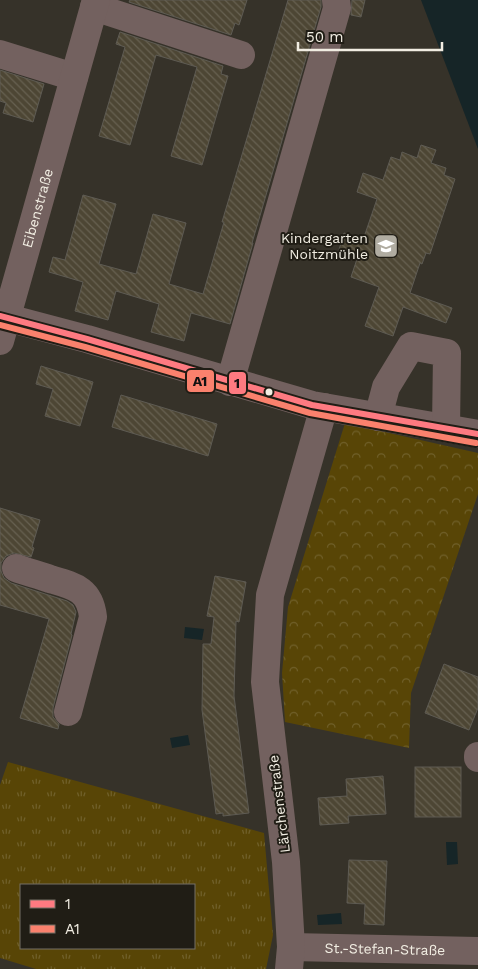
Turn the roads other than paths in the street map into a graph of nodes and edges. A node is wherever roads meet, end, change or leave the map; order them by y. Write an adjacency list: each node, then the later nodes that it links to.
1 (336, 0): 7 (street)
2 (95, 4): 4 (street); 5 (street, Eibenstraße)
3 (0, 54): 5 (street)
4 (242, 54)
5 (74, 77): 6 (street, Eibenstraße)
6 (2, 325): 7 (street)
7 (230, 382): 8 (street)
8 (324, 407): 9 (street); 15 (street, Lärchenstraße)
9 (378, 417): 10 (street); 10 (street)
10 (446, 428): 11 (street)
11 (478, 434)
12 (16, 568): 13 (street)
13 (68, 712)
14 (478, 951): 16 (street, St.-Stefan-Straße)
15 (290, 958): 16 (street, St.-Stefan-Straße)
16 (375, 958)

